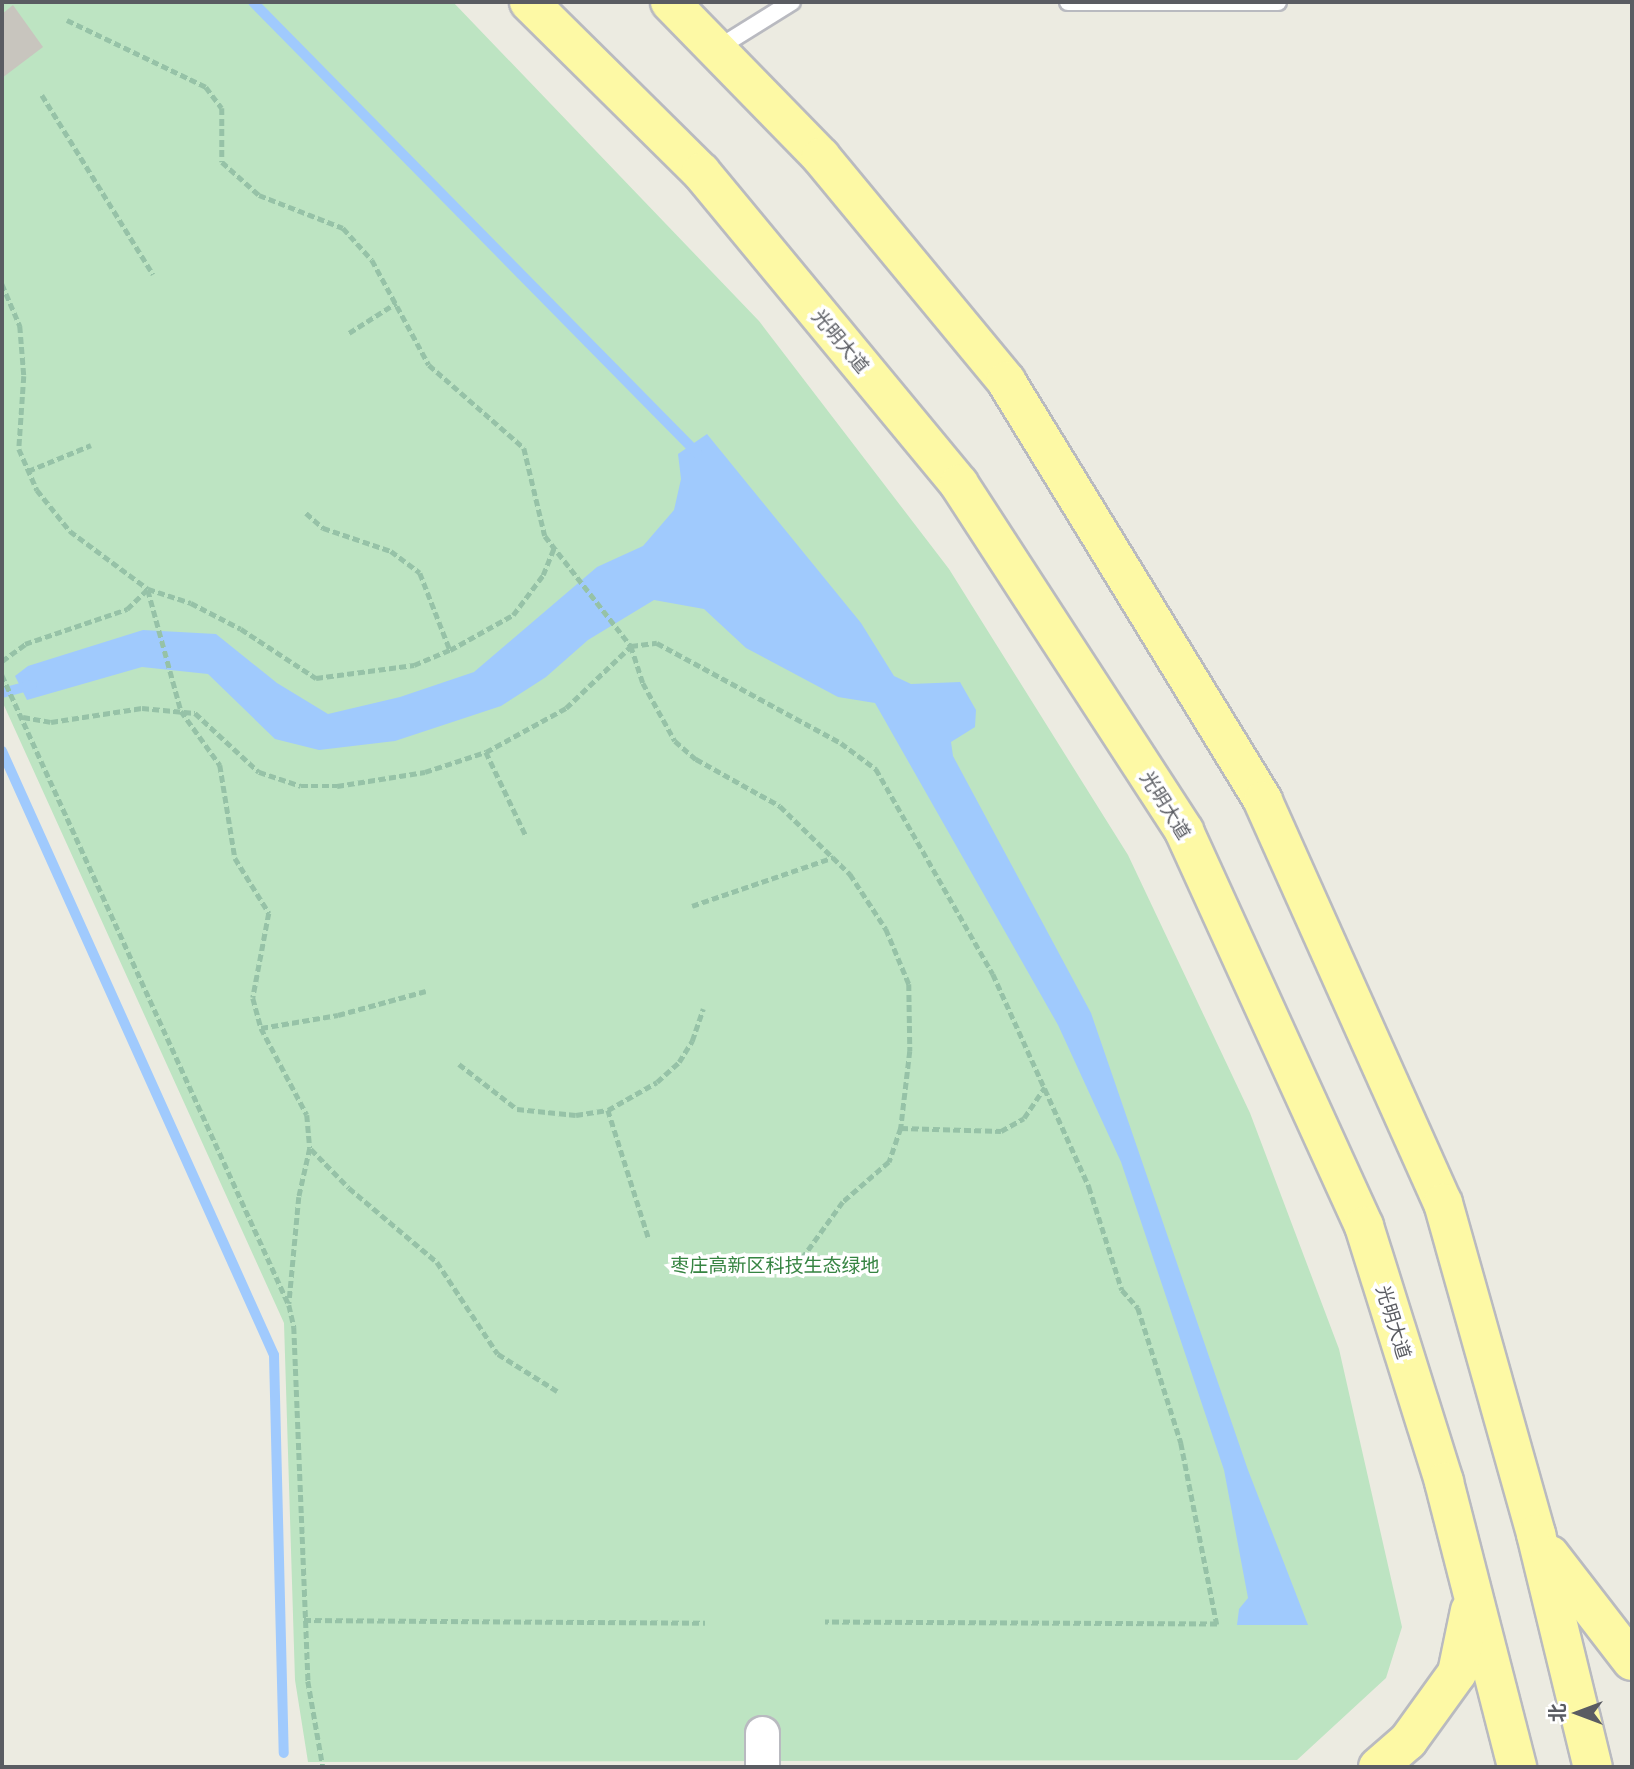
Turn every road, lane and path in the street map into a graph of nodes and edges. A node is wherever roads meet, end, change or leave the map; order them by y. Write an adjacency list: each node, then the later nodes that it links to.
1 (529, 2): 41 (main road, 光明大道)
2 (670, 2): 7 (main road)
3 (792, 2): 7 (lane)
4 (1068, 2): 5 (lane)
5 (1278, 2)
6 (67, 20): 11 (path)
7 (718, 48): 40 (main road)
8 (42, 95): 9 (path)
9 (153, 274)
10 (2, 284): 14 (path)
11 (396, 303): 12 (path); 16 (path)
12 (349, 333)
13 (91, 445): 14 (path)
14 (28, 471): 17 (path)
15 (306, 513): 19 (path)
16 (554, 548): 18 (path); 19 (path)
17 (148, 589): 19 (path); 20 (path); 22 (path)
18 (631, 646): 24 (path); 26 (path); 32 (path)
19 (450, 650)
20 (2, 661)
21 (2, 674): 23 (path)
22 (181, 711): 23 (path); 24 (path); 30 (path)
23 (23, 717): 38 (path)
24 (486, 752): 25 (path)
25 (526, 836)
26 (834, 857): 27 (path); 34 (path)
27 (692, 906)
28 (426, 991): 30 (path)
29 (703, 1009): 33 (path)
30 (261, 1027): 35 (path)
31 (459, 1064): 33 (path)
32 (1045, 1086): 34 (path); 43 (path)
33 (608, 1110): 36 (path)
34 (901, 1128): 37 (path)
35 (310, 1148): 38 (path); 39 (path)
36 (649, 1239)
37 (799, 1263)
38 (289, 1305): 42 (path)
39 (556, 1391)
40 (1536, 1534): 45 (main road); 51 (main road)
41 (1471, 1601): 49 (main road); 50 (main road, 光明大道)
42 (304, 1620): 44 (path); 47 (path)
43 (825, 1622)
44 (705, 1623)
45 (1632, 1661)
46 (762, 1733): 48 (street)
47 (323, 1767)
48 (762, 1767)
49 (1378, 1767)
50 (1517, 1767)
51 (1593, 1767)

